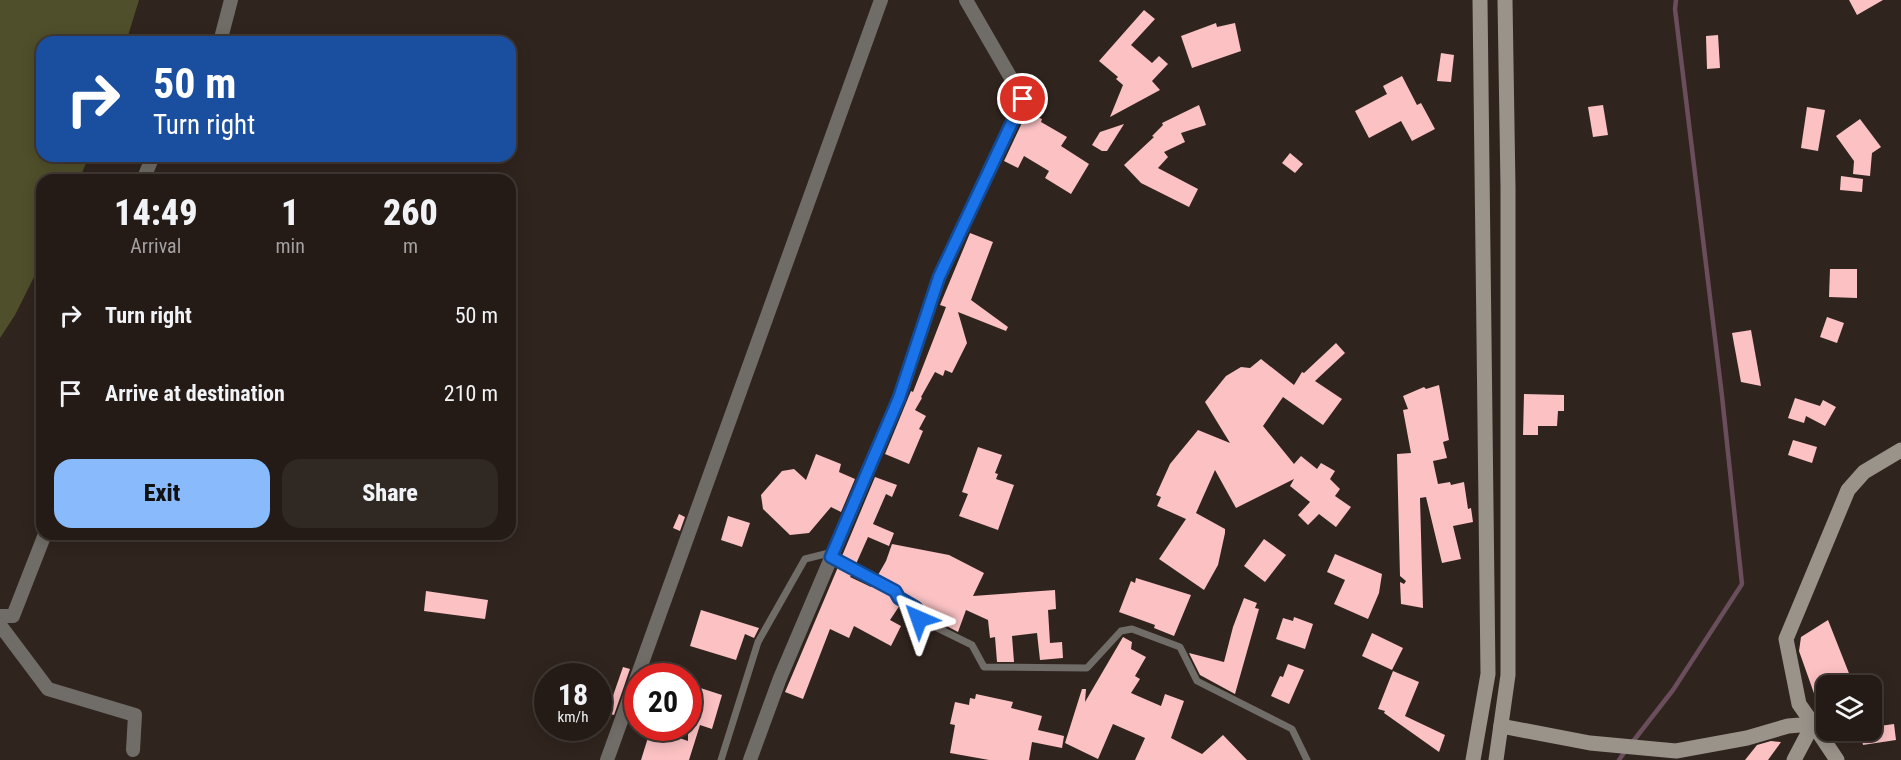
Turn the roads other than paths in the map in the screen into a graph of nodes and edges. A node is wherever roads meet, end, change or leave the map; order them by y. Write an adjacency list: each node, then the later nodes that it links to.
1 (231, 0): 6 (street)
2 (881, 0): 15 (street)
3 (966, 0): 9 (street)
4 (1480, 0): 19 (main road)
5 (1505, 0): 13 (main road)
6 (222, 36)
7 (1901, 450): 12 (main road)
8 (43, 540): 10 (street)
9 (832, 555): 16 (lane); 17 (street); 18 (lane)
10 (0, 616)
11 (0, 625): 14 (street)
12 (1813, 724): 13 (main road); 21 (main road); 22 (main road)
13 (1502, 726): 20 (main road)
14 (133, 750)
15 (607, 760)
16 (721, 760)
17 (750, 760)
18 (1307, 760)
19 (1473, 760)
20 (1496, 760)
21 (1794, 760)
22 (1837, 760)

